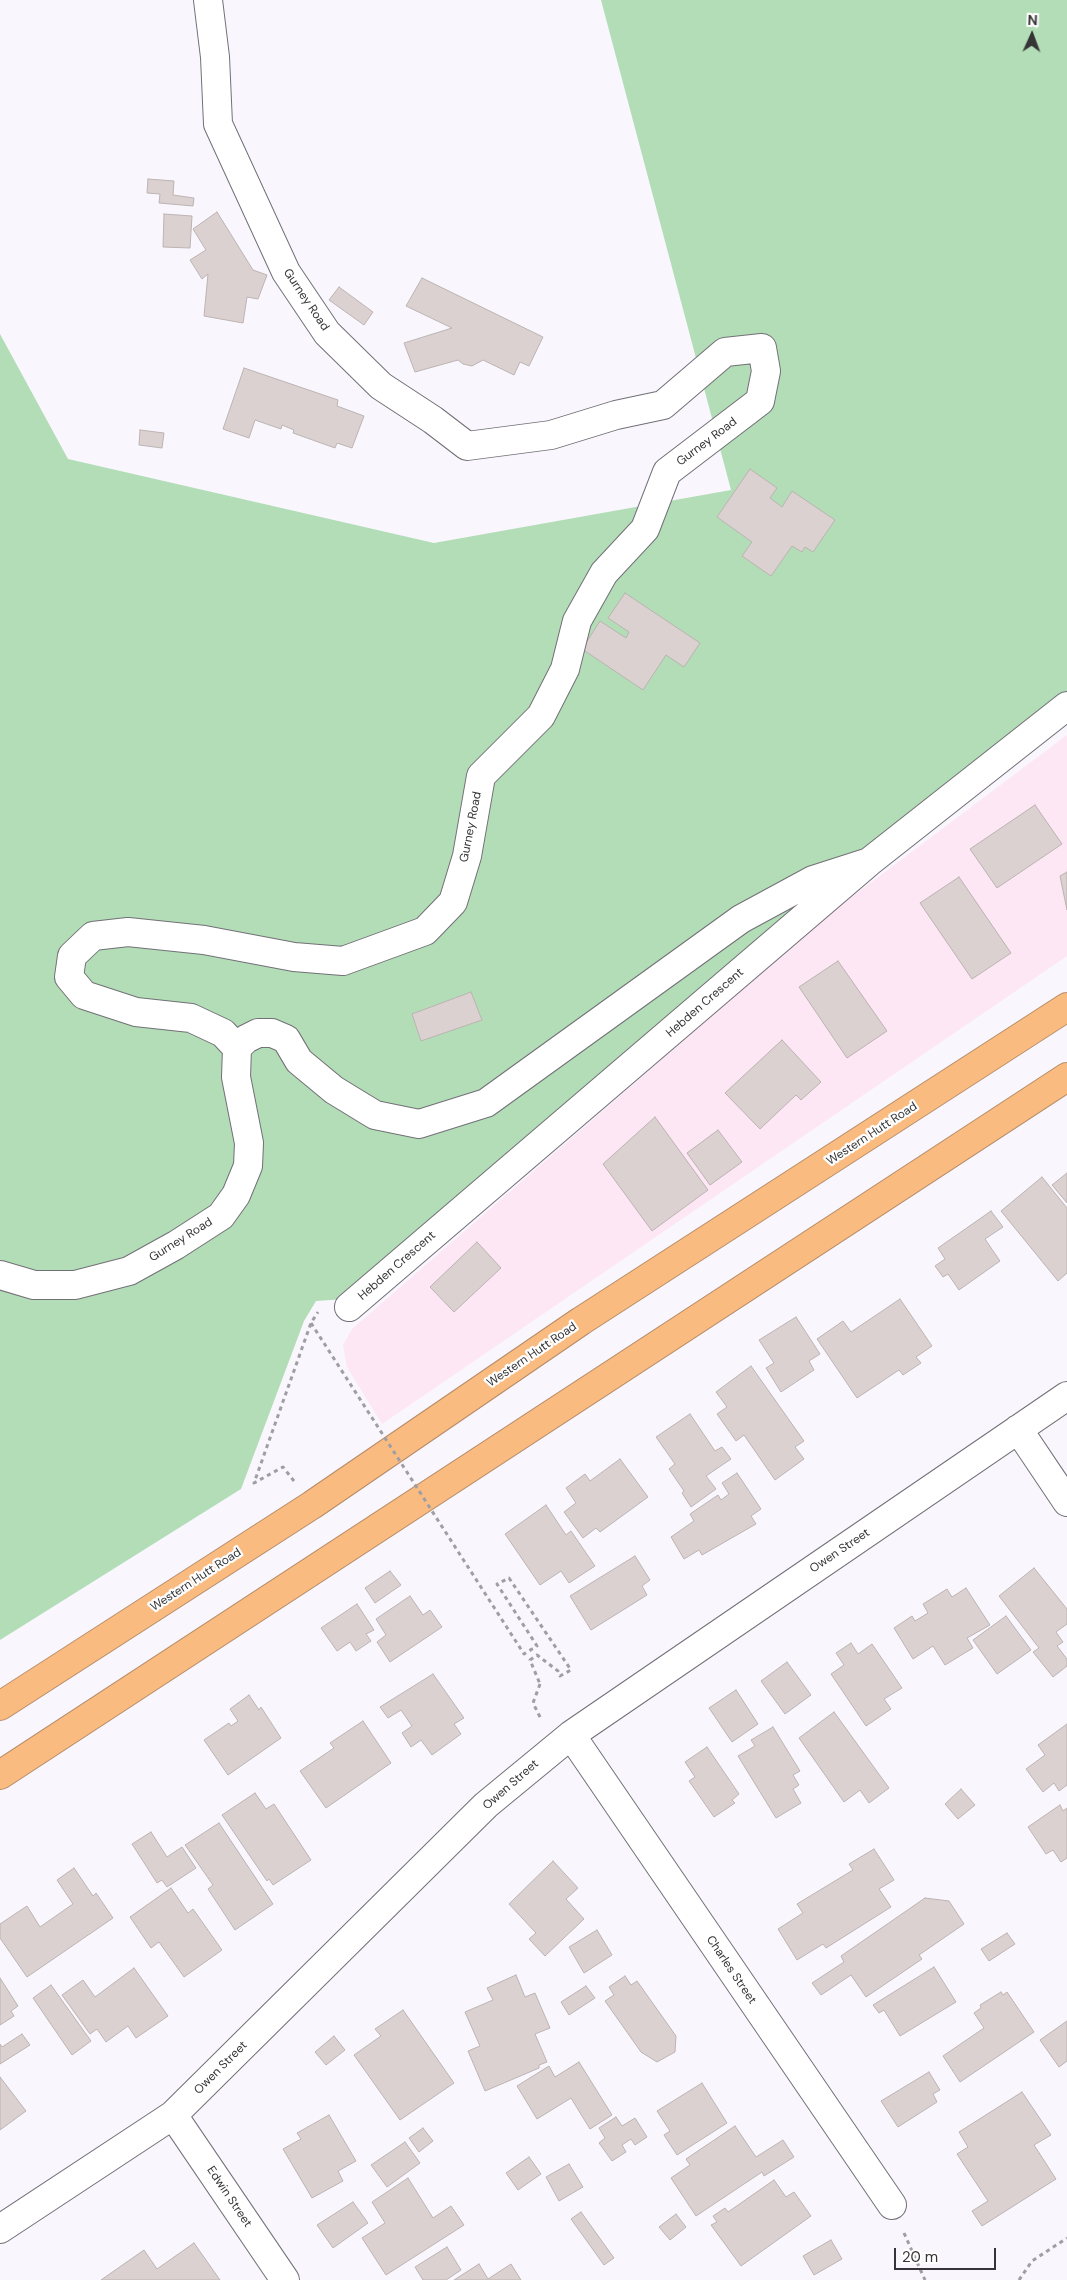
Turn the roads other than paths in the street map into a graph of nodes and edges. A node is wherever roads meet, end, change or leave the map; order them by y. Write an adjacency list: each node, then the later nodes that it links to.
1 (208, 0): 5 (street, Gurney Road)
2 (1067, 706): 3 (street, Hebden Crescent)
3 (869, 862): 5 (street); 8 (street, Hebden Crescent)
4 (1067, 1007): 12 (highway, Western Hutt Road)
5 (237, 1048): 7 (street, Gurney Road)
6 (1067, 1077): 14 (highway)
7 (0, 1275)
8 (349, 1307)
9 (1067, 1396): 10 (street, Owen Street)
10 (1018, 1430): 11 (street); 13 (street, Owen Street)
11 (1067, 1502)
12 (0, 1706)
13 (570, 1735): 15 (street, Owen Street); 16 (street, Charles Street)
14 (0, 1776)
15 (173, 2115): 17 (street, Owen Street); 18 (street, Edwin Street)
16 (892, 2206)
17 (0, 2229)
18 (284, 2280)

